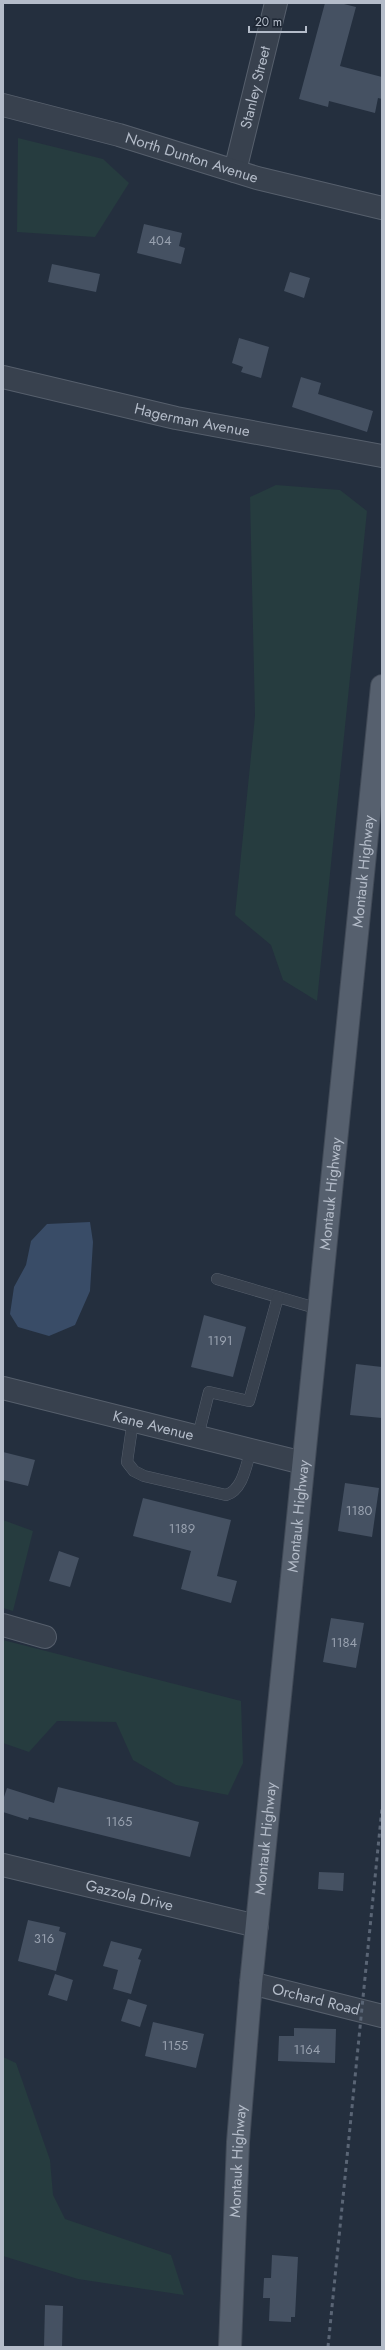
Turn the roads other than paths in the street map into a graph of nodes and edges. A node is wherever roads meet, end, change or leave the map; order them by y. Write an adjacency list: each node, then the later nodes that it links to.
1 (276, 3): 3 (street, Stanley Street)
2 (3, 105): 3 (street, North Dunton Avenue)
3 (235, 171): 4 (street, North Dunton Avenue)
4 (382, 208)
5 (3, 377): 6 (street, Hagerman Avenue)
6 (382, 456)
7 (382, 686): 10 (main road, Montauk Highway)
8 (217, 1279): 9 (lane)
9 (278, 1298): 10 (lane); 13 (lane)
10 (319, 1308): 15 (main road, Montauk Highway)
11 (3, 1388): 12 (street, Kane Avenue)
12 (133, 1420): 13 (street, Kane Avenue); 14 (lane)
13 (198, 1436): 14 (street, Kane Avenue)
14 (251, 1450): 15 (street, Kane Avenue)
15 (303, 1462): 19 (main road, Montauk Highway)
16 (3, 1626): 17 (street)
17 (45, 1636)
18 (3, 1865): 19 (street, Gazzola Drive)
19 (257, 1926): 20 (main road, Montauk Highway)
20 (251, 1983): 21 (street, Orchard Road); 22 (main road, Montauk Highway)
21 (382, 2016)
22 (230, 2347)

